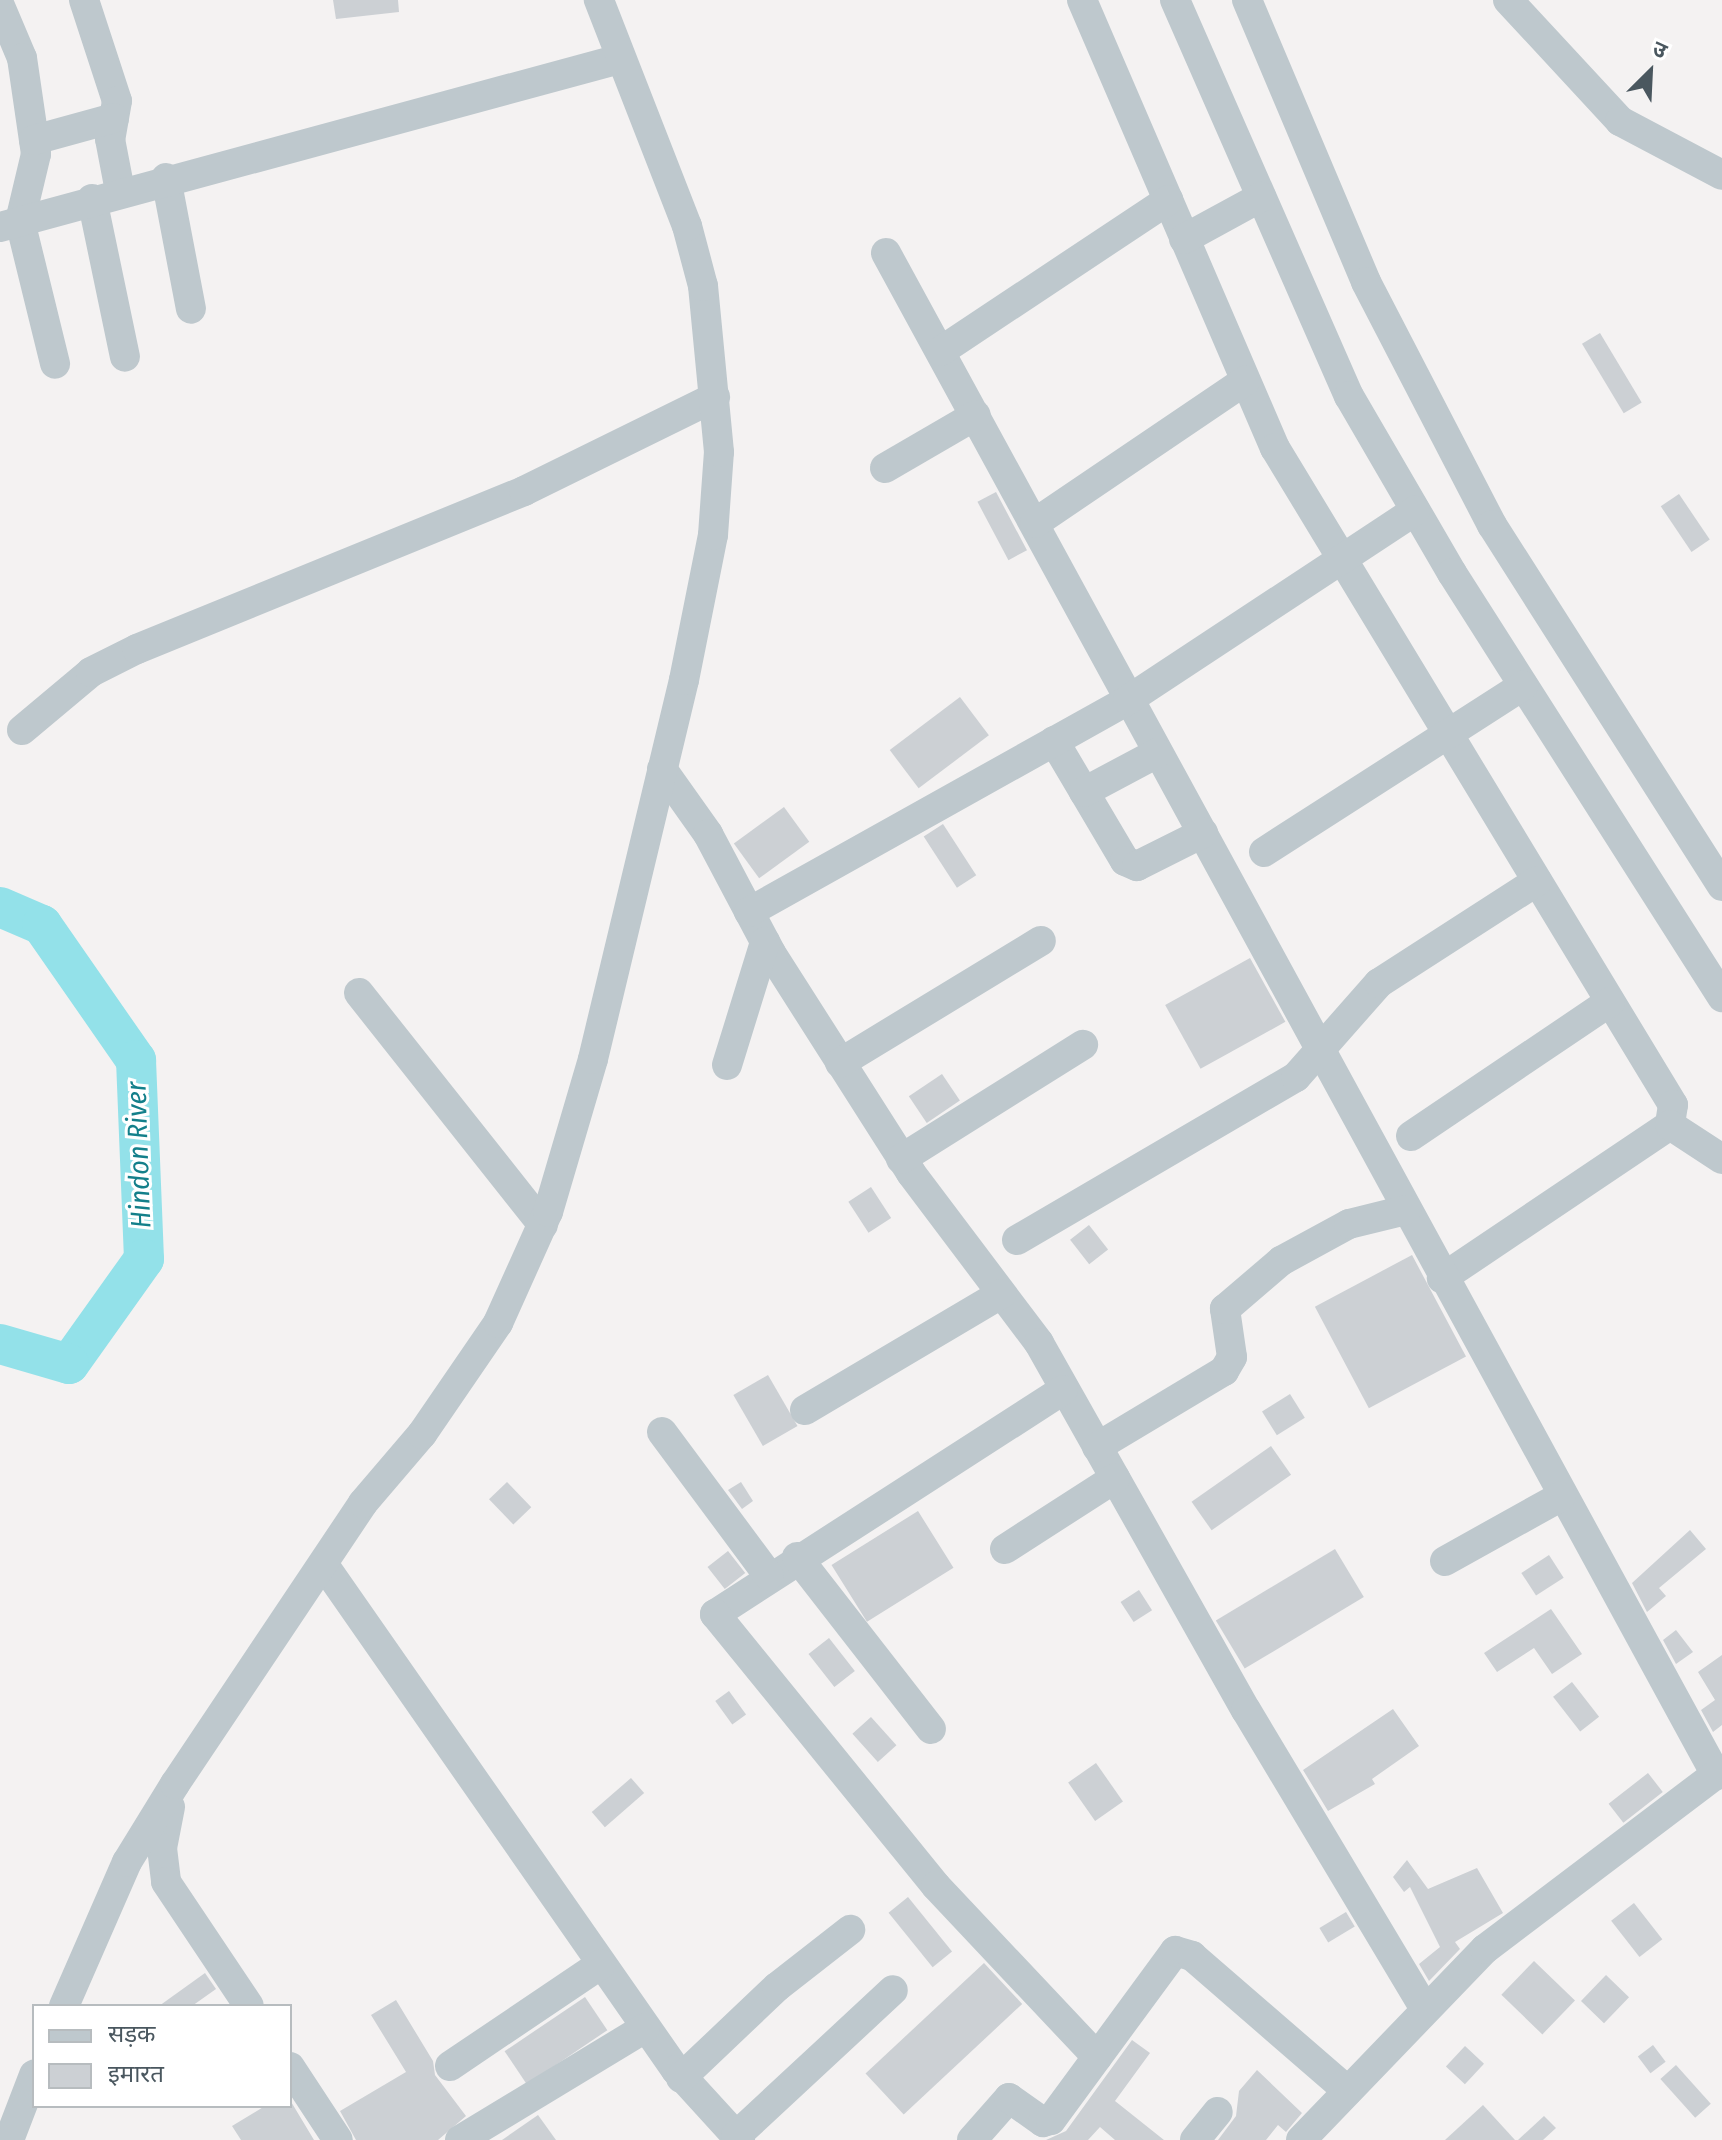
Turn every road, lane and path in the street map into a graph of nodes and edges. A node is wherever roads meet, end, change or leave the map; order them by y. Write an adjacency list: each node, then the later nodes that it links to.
1 (84, 0): 9 (street)
2 (599, 0): 8 (street)
3 (1082, 0): 15 (street)
4 (1175, 0): 14 (street)
5 (1247, 0): 41 (street)
6 (1508, 0): 11 (street)
7 (0, 6): 10 (street)
8 (619, 59): 12 (street); 24 (street)
9 (114, 118): 10 (street); 13 (street)
10 (34, 140): 16 (street)
11 (1722, 175)
12 (166, 178): 13 (street); 19 (street)
13 (106, 195): 16 (street); 21 (street)
14 (1261, 197): 17 (street); 27 (street)
15 (1168, 200): 17 (street); 20 (street)
16 (10, 224): 22 (street)
17 (1184, 239): 23 (street)
18 (886, 253): 20 (street)
19 (191, 309)
20 (941, 351): 25 (street)
21 (125, 357)
22 (55, 364)
23 (1245, 381): 28 (street); 29 (street)
24 (715, 397): 32 (street); 36 (street)
25 (976, 415): 26 (street); 28 (street)
26 (885, 468)
27 (1415, 511): 29 (street); 30 (street)
28 (1035, 523): 31 (street)
29 (1339, 562): 31 (street); 33 (street)
30 (1523, 686): 33 (street); 46 (street)
31 (1128, 700): 34 (street); 35 (street)
32 (22, 730)
33 (1448, 734): 39 (street); 40 (street)
34 (1054, 741): 37 (street); 42 (street)
35 (1157, 753): 37 (street); 38 (street)
36 (662, 769): 42 (street); 57 (street)
37 (1084, 792): 38 (street)
38 (1203, 833): 49 (street)
39 (1264, 852)
40 (1537, 881): 47 (street); 49 (street)
41 (1722, 886)
42 (749, 912): 44 (street)
43 (1041, 941): 50 (street)
44 (765, 942): 50 (street); 51 (street)
45 (359, 993): 57 (street)
46 (1722, 997)
47 (1610, 1002): 52 (street); 53 (street)
48 (1083, 1045): 54 (street)
49 (1318, 1047): 56 (street); 58 (street)
50 (840, 1063): 54 (street)
51 (727, 1065)
52 (1670, 1125): 55 (street); 59 (street)
53 (1411, 1136)
54 (901, 1159): 60 (street)
55 (1722, 1159)
56 (1406, 1210): 59 (street); 64 (street)
57 (543, 1225): 70 (street)
58 (1017, 1240)
59 (1442, 1278): 66 (street)
60 (1001, 1294): 61 (street); 62 (street)
61 (1063, 1390): 64 (street); 68 (street)
62 (805, 1410)
63 (662, 1432): 71 (street)
64 (1097, 1447): 65 (street)
65 (1115, 1478): 67 (street); 80 (street)
66 (1560, 1497): 69 (street); 73 (street)
67 (1005, 1549)
68 (797, 1557): 71 (street); 72 (street)
69 (1445, 1561)
70 (324, 1565): 74 (street); 76 (street)
71 (769, 1576): 82 (street)
72 (931, 1729)
73 (1719, 1773): 80 (street)
74 (175, 1784): 78 (street); 79 (street)
75 (850, 1930): 85 (street)
76 (601, 1964): 81 (street); 83 (street)
77 (893, 1990): 89 (street)
78 (65, 2004)
79 (248, 2004)
80 (1424, 2007): 87 (street)
81 (645, 2028): 85 (street); 92 (street)
82 (1097, 2057): 87 (street); 93 (street)
83 (450, 2066)
84 (292, 2070): 91 (street)
85 (681, 2078): 89 (street)
86 (32, 2080): 90 (street)
87 (1348, 2091): 95 (street)
88 (1218, 2112): 94 (street)
89 (738, 2138)
90 (9, 2140)
91 (338, 2140)
92 (460, 2140)
93 (972, 2140)
94 (1195, 2140)
95 (1301, 2140)

